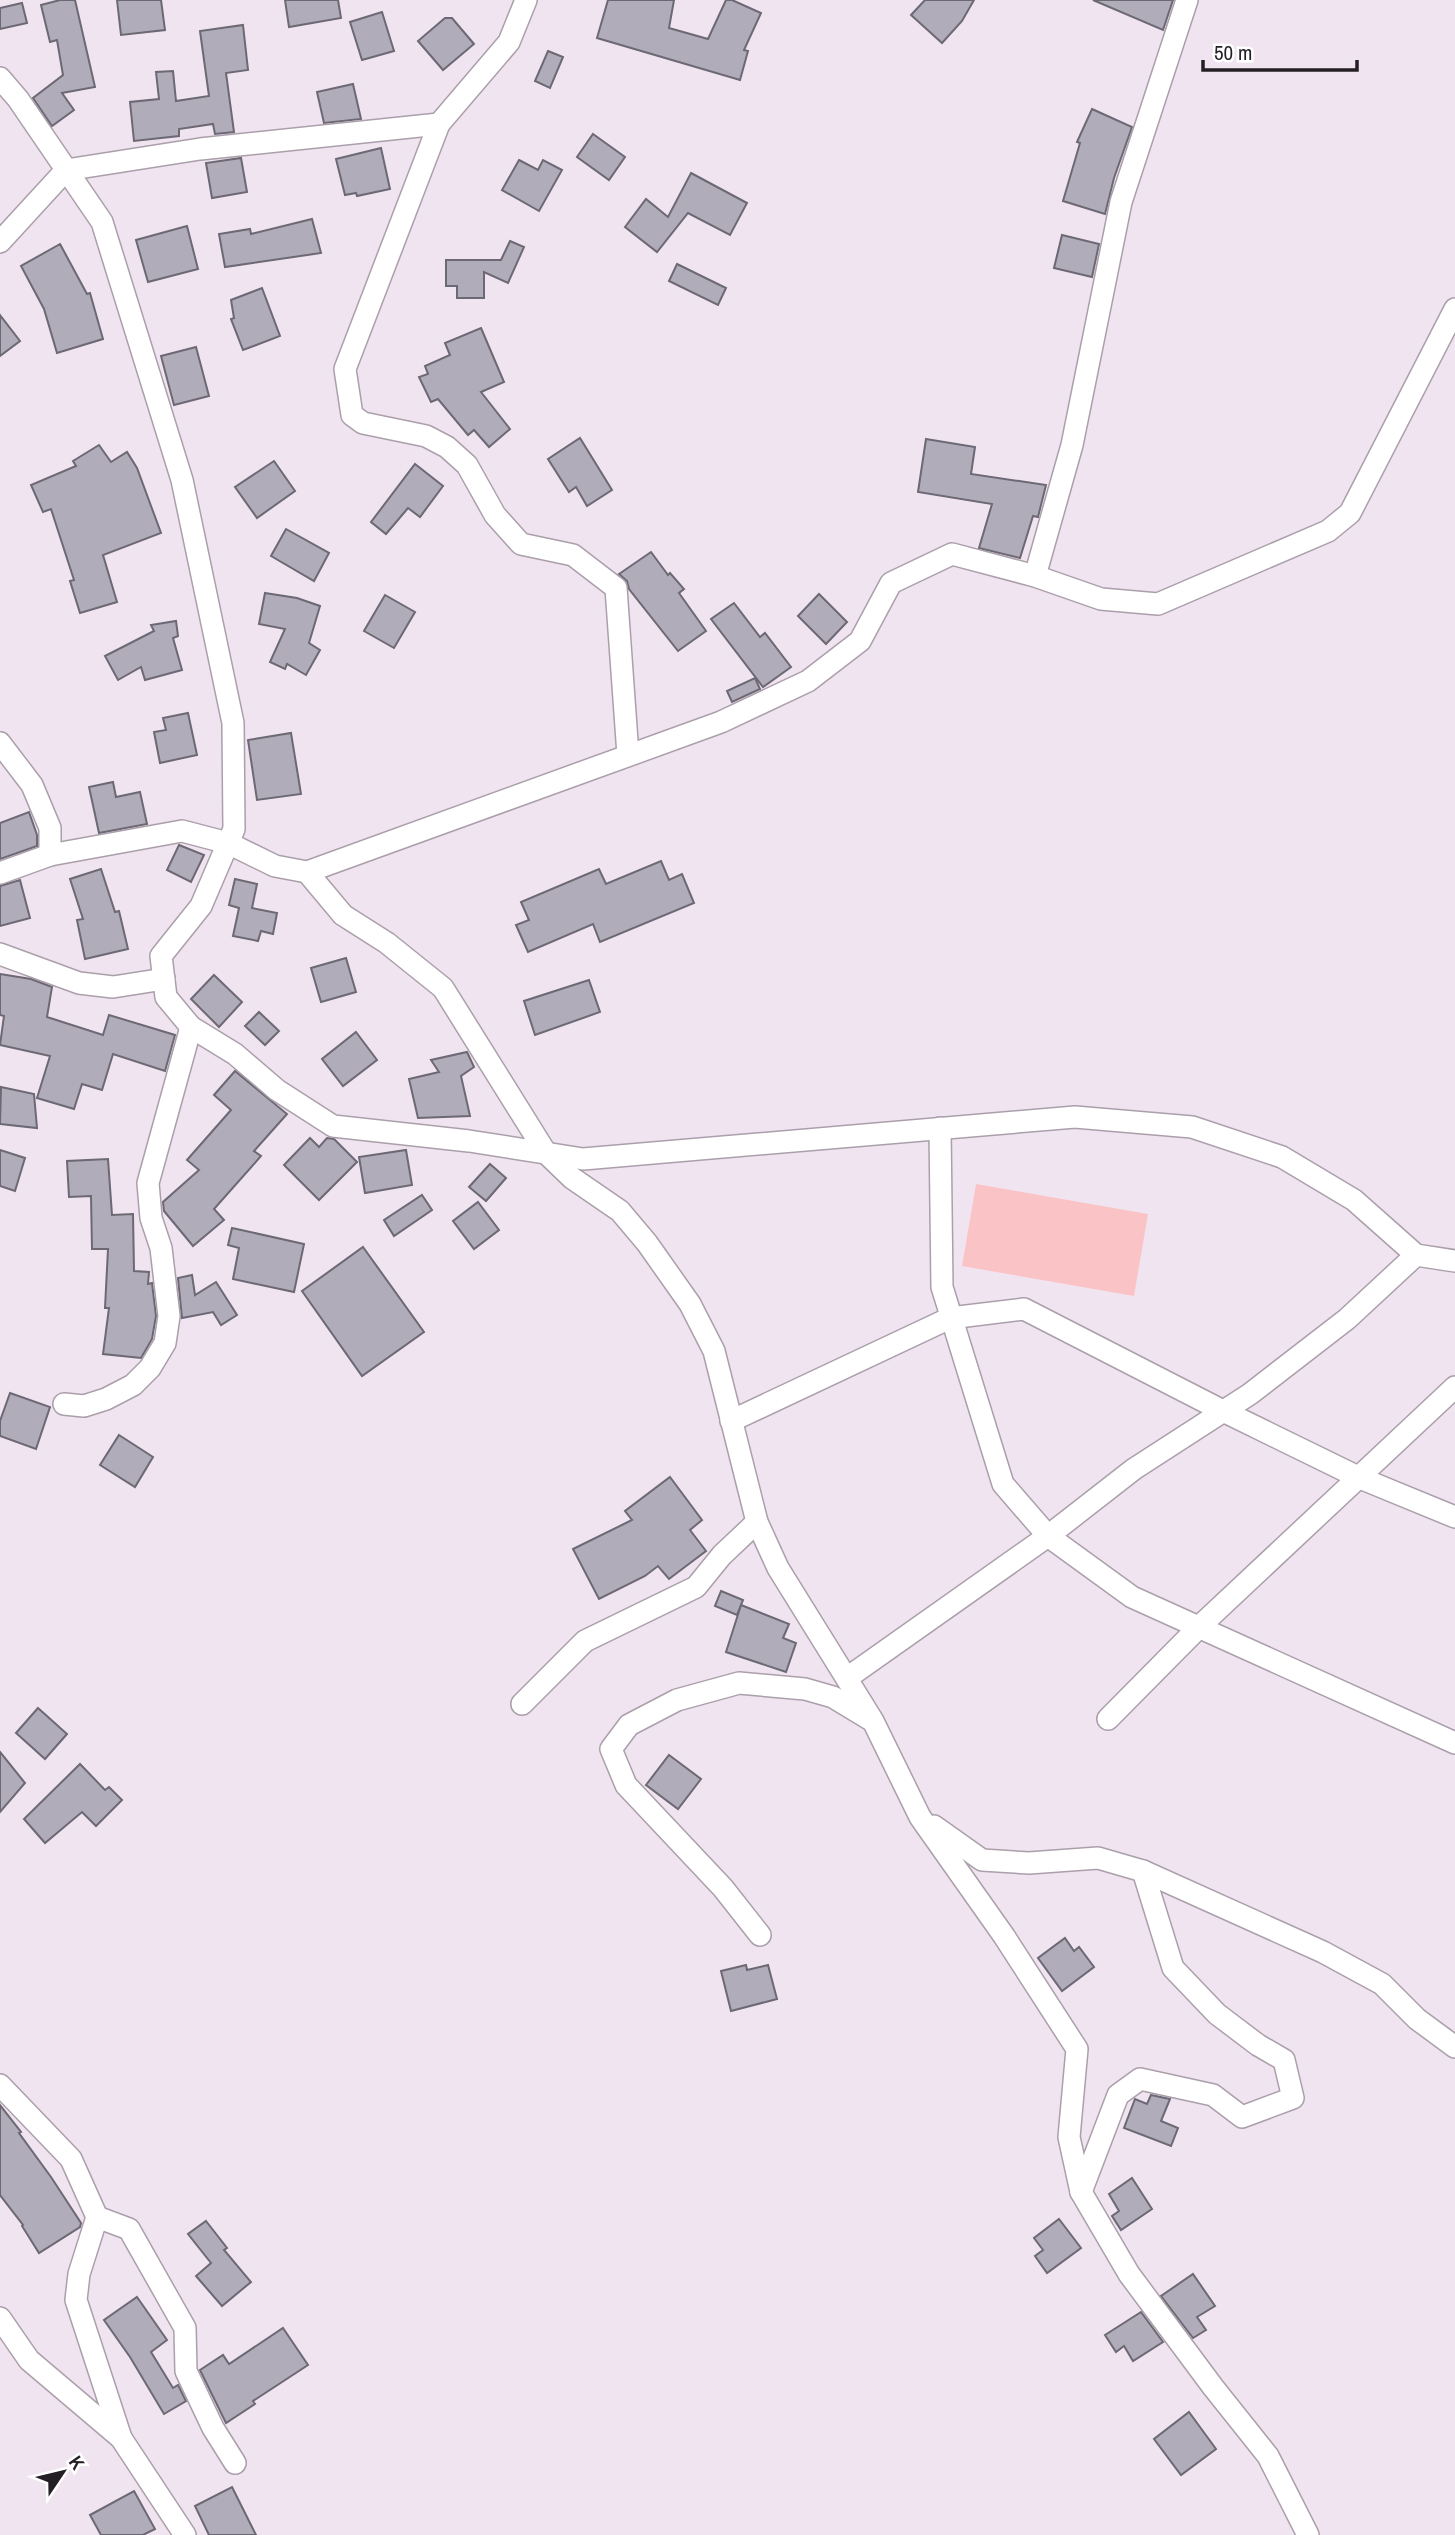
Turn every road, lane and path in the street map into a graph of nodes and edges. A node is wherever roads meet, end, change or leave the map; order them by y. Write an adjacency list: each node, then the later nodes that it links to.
1 (526, 0): 5 (street)
2 (1187, 0): 9 (street)
3 (0, 78): 4 (street)
4 (9, 104): 6 (street)
5 (439, 124): 6 (street); 11 (street)
6 (66, 170): 7 (street); 12 (street)
7 (0, 242)
8 (1455, 309): 9 (street)
9 (1035, 576): 11 (street)
10 (0, 743): 13 (street)
11 (628, 755): 14 (street)
12 (228, 844): 13 (street); 14 (street); 17 (street)
13 (50, 855): 15 (street)
14 (307, 872): 20 (street)
15 (0, 873)
16 (0, 954): 17 (street)
17 (164, 979): 18 (street)
18 (191, 1027): 20 (street); 25 (street)
19 (940, 1128): 20 (street); 21 (street); 23 (street)
20 (546, 1153): 27 (street)
21 (1416, 1255): 22 (street); 26 (street)
22 (1455, 1261)
23 (950, 1318): 26 (street); 27 (street); 31 (street)
24 (1455, 1387): 28 (street)
25 (64, 1404)
26 (1223, 1412): 28 (street); 31 (street)
27 (731, 1420): 30 (street)
28 (1360, 1478): 29 (street); 32 (street)
29 (1455, 1517)
30 (757, 1522): 33 (street); 34 (street)
31 (1048, 1536): 32 (street); 33 (street)
32 (1199, 1627): 35 (street); 37 (street)
33 (847, 1678): 36 (street)
34 (523, 1704)
35 (1108, 1719)
36 (873, 1721): 38 (street); 40 (street)
37 (1455, 1743)
38 (920, 1817): 39 (street); 43 (street)
39 (1143, 1871): 41 (street); 43 (street)
40 (760, 1935)
41 (1455, 2048)
42 (0, 2085): 44 (street)
43 (1081, 2192): 49 (street)
44 (97, 2217): 46 (street); 47 (street)
45 (0, 2318): 46 (street)
46 (121, 2438): 48 (street)
47 (236, 2463)
48 (181, 2533)
49 (1308, 2535)

